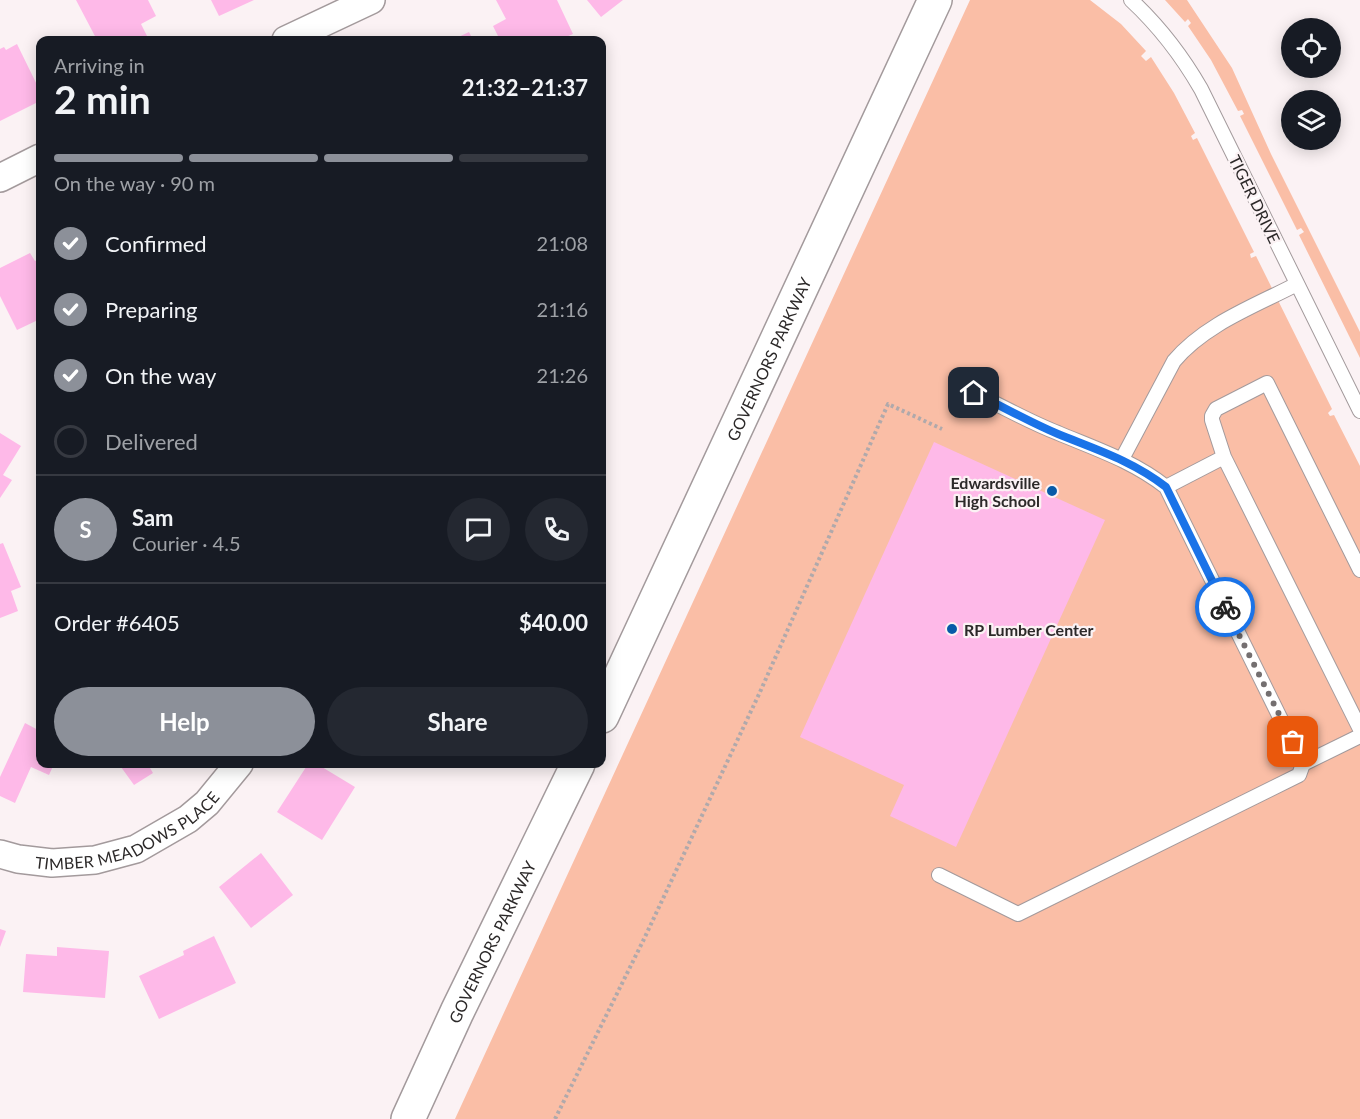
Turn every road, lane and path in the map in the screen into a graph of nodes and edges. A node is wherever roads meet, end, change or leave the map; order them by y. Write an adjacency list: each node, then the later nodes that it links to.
1 (371, 0): 4 (street)
2 (935, 0): 16 (main road, GOVERNORS PARKWAY)
3 (1131, 0): 8 (lane, TIGER DRIVE)
4 (336, 8): 5 (street)
5 (292, 36)
6 (36, 160): 7 (street)
7 (0, 178)
8 (1297, 284): 10 (lane, TIGER DRIVE); 13 (lane)
9 (974, 393): 13 (lane)
10 (1360, 411)
11 (942, 429): 25 (path)
12 (1224, 457): 14 (lane); 15 (lane); 17 (lane)
13 (1122, 459): 14 (lane)
14 (1166, 487): 19 (lane)
15 (1360, 570)
16 (606, 707)
17 (1360, 729)
18 (1360, 736): 19 (lane)
19 (1303, 764): 23 (lane)
20 (236, 768): 22 (street, TIMBER MEADOWS PLACE)
21 (576, 768): 24 (main road, GOVERNORS PARKWAY)
22 (0, 854)
23 (939, 875)
24 (408, 1119)
25 (555, 1119)

